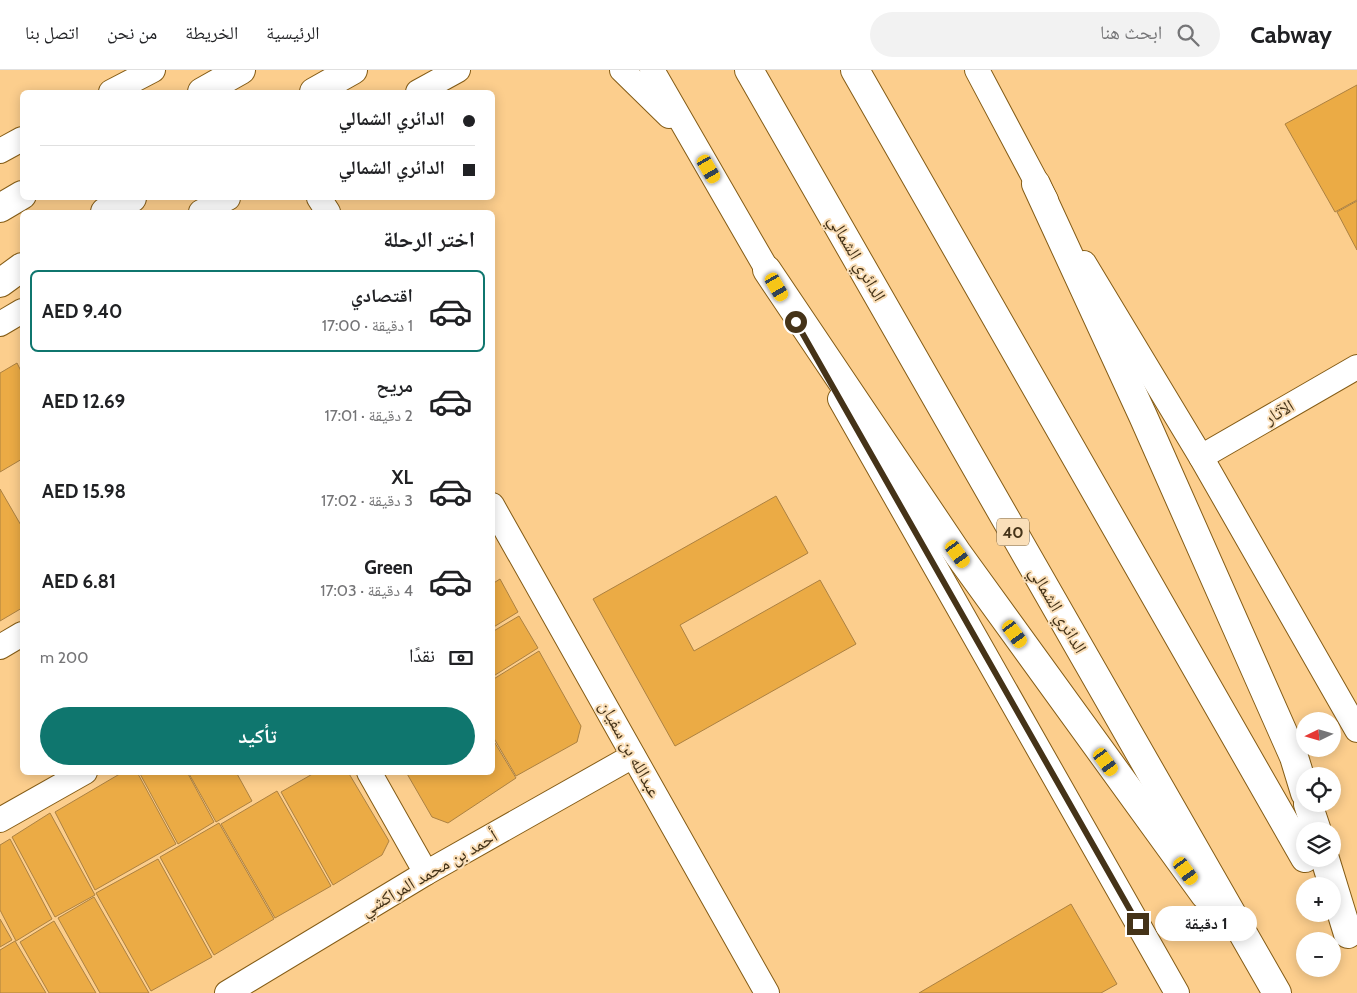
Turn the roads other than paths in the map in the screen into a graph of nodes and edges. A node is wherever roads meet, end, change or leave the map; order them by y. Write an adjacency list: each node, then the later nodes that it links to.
1 (153, 70): 10 (street)
2 (241, 70): 11 (main road)
3 (353, 70): 12 (main road)
4 (458, 70): 13 (street)
5 (622, 70): 14 (street)
6 (652, 70): 14 (street)
7 (749, 70): 50 (main road, الدائري الشمالي / 40)
8 (855, 70): 42 (main road)
9 (978, 70): 17 (street)
10 (115, 90)
11 (206, 90)
12 (318, 90)
13 (422, 90)
14 (689, 135): 27 (street)
15 (20, 140): 16 (street)
16 (0, 151)
17 (1036, 184): 32 (street); 38 (main road)
18 (20, 196): 21 (main road)
19 (128, 200): 22 (main road)
20 (224, 200): 23 (street)
21 (0, 208)
22 (110, 210)
23 (204, 210)
24 (20, 259): 26 (main road)
25 (20, 268): 28 (main road)
26 (0, 270)
27 (767, 270): 49 (street); 50 (main road)
28 (0, 283)
29 (20, 312): 30 (street)
30 (0, 324)
31 (1357, 367): 32 (street, الآثار)
32 (1201, 457): 36 (street)
33 (495, 510): 37 (street, عبدالله بن سفيان)
34 (20, 635): 35 (street)
35 (0, 647)
36 (1357, 730)
37 (633, 756): 44 (street, أحمد بن محمد المراكشي); 48 (street, عبدالله بن سفيان)
38 (1296, 768)
39 (80, 775): 41 (street)
40 (371, 775): 44 (street)
41 (0, 820)
42 (1296, 843)
43 (1328, 867): 46 (main road)
44 (426, 873): 47 (street, أحمد بن محمد المراكشي)
45 (1341, 921): 46 (main road)
46 (1353, 941)
47 (227, 993)
48 (767, 993)
49 (1177, 993)
50 (1277, 993)

